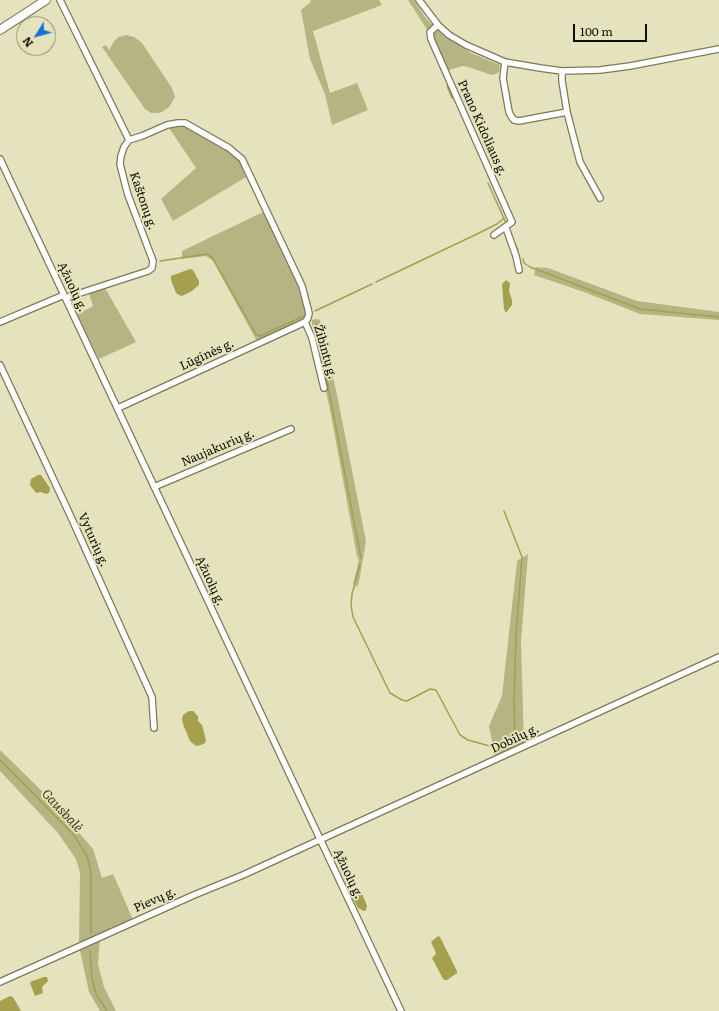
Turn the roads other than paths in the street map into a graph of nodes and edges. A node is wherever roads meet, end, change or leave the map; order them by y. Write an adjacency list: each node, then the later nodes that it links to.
1 (46, 0): 5 (main road)
2 (60, 0): 10 (street)
3 (420, 0): 4 (street)
4 (438, 25): 7 (street); 13 (street, Prano Kidoliaus g.)
5 (0, 30)
6 (719, 49): 8 (street)
7 (505, 62): 8 (street); 9 (street)
8 (562, 71): 9 (street)
9 (568, 112): 12 (street)
10 (129, 140): 16 (street, Kaštonų g.); 18 (street)
11 (0, 159): 16 (street, Ąžuolų g.)
12 (600, 198)
13 (506, 228): 14 (street); 15 (street)
14 (494, 235)
15 (519, 270)
16 (65, 297): 17 (street); 21 (street, Ąžuolų g.)
17 (0, 322)
18 (305, 322): 20 (street, Žibintų g.); 21 (street, Lūginės g.)
19 (0, 366): 25 (street, Vyturių g.)
20 (324, 388)
21 (118, 408): 23 (street, Ąžuolų g.)
22 (291, 428): 23 (street, Naujakurių g.)
23 (154, 487): 26 (street, Ąžuolų g.)
24 (719, 657): 26 (street, Dobilų g.)
25 (154, 728)
26 (319, 840): 27 (street, Pievų g.); 28 (street, Ąžuolų g.)
27 (0, 982)
28 (401, 1011)

